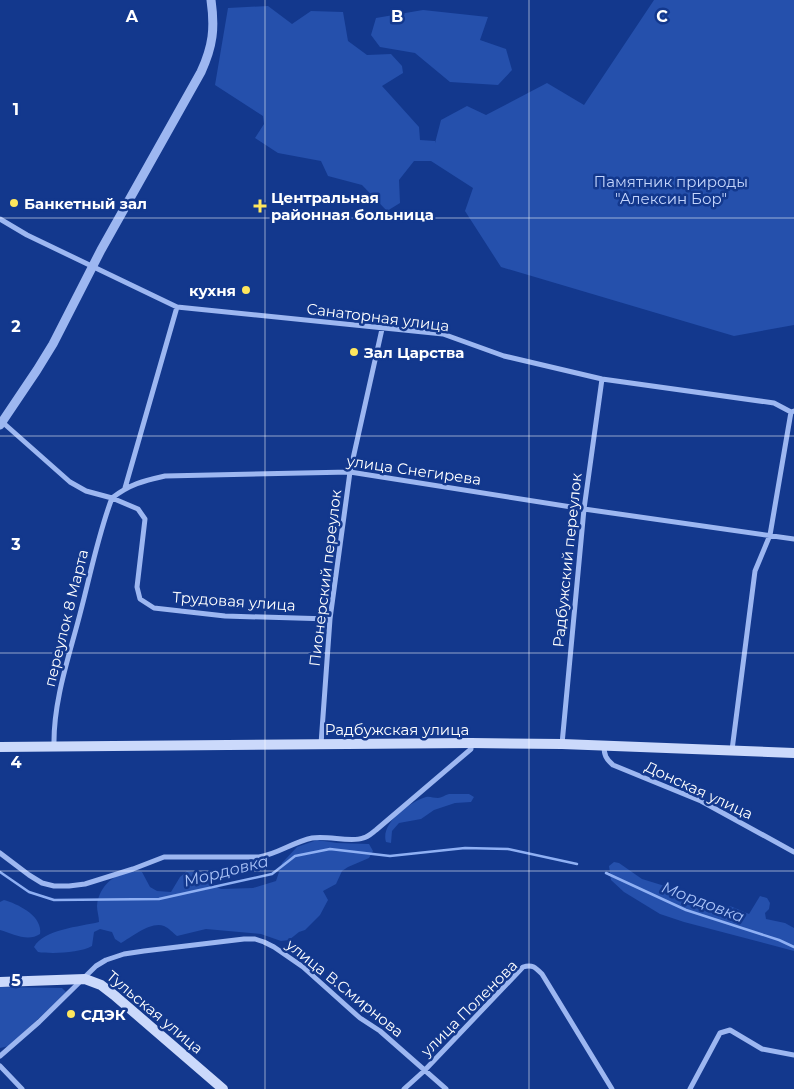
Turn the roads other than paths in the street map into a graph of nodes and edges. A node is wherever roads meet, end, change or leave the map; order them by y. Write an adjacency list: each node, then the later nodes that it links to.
1 (211, 0): 3 (street)
2 (0, 219): 3 (street, Санаторная улица)
3 (93, 266): 4 (street, Санаторная улица); 8 (street)
4 (177, 307): 5 (street, Санаторная улица); 10 (street)
5 (382, 328): 6 (street, Санаторная улица); 9 (street, Пионерский переулок)
6 (602, 379): 7 (street, Санаторная улица); 12 (street, Радбужский переулок)
7 (793, 412): 13 (street)
8 (1, 422): 11 (street)
9 (350, 472): 10 (street, улица Снегирева); 12 (street, улица Снегирева); 15 (street, Пионерский переулок)
10 (125, 488): 11 (street, улица Снегирева)
11 (112, 498): 15 (street, Трудовая улица); 20 (street, переулок 8 Марта)
12 (584, 509): 13 (street, улица Снегирева); 18 (street, Радбужский переулок)
13 (770, 535): 14 (street, улица Снегирева); 22 (street)
14 (794, 538)
15 (330, 619): 17 (street, Пионерский переулок)
16 (471, 743): 17 (main road, Радбужская улица); 18 (main road, Радбужская улица); 25 (street)
17 (321, 744): 20 (main road, Радбужская улица)
18 (562, 744): 19 (main road, Радбужская улица)
19 (604, 745): 22 (main road, Радбужская улица); 24 (street, Донская улица)
20 (54, 746): 21 (main road, Радбужская улица)
21 (0, 747)
22 (732, 750): 23 (main road, Радбужская улица)
23 (794, 753)
24 (794, 852)
25 (0, 853)
26 (85, 979): 27 (main road, Тульская улица); 29 (street, улица В.Смирнова); 31 (street, улица В.Смирнова); 33 (main road, Тульская улица)
27 (0, 982)
28 (794, 1055): 37 (street)
29 (0, 1056)
30 (0, 1066): 32 (street)
31 (424, 1071): 34 (street, улица Поленова); 35 (street, улица В.Смирнова); 36 (street, улица Поленова)
32 (22, 1089)
33 (223, 1089)
34 (404, 1089)
35 (446, 1089)
36 (612, 1089)
37 (690, 1089)

